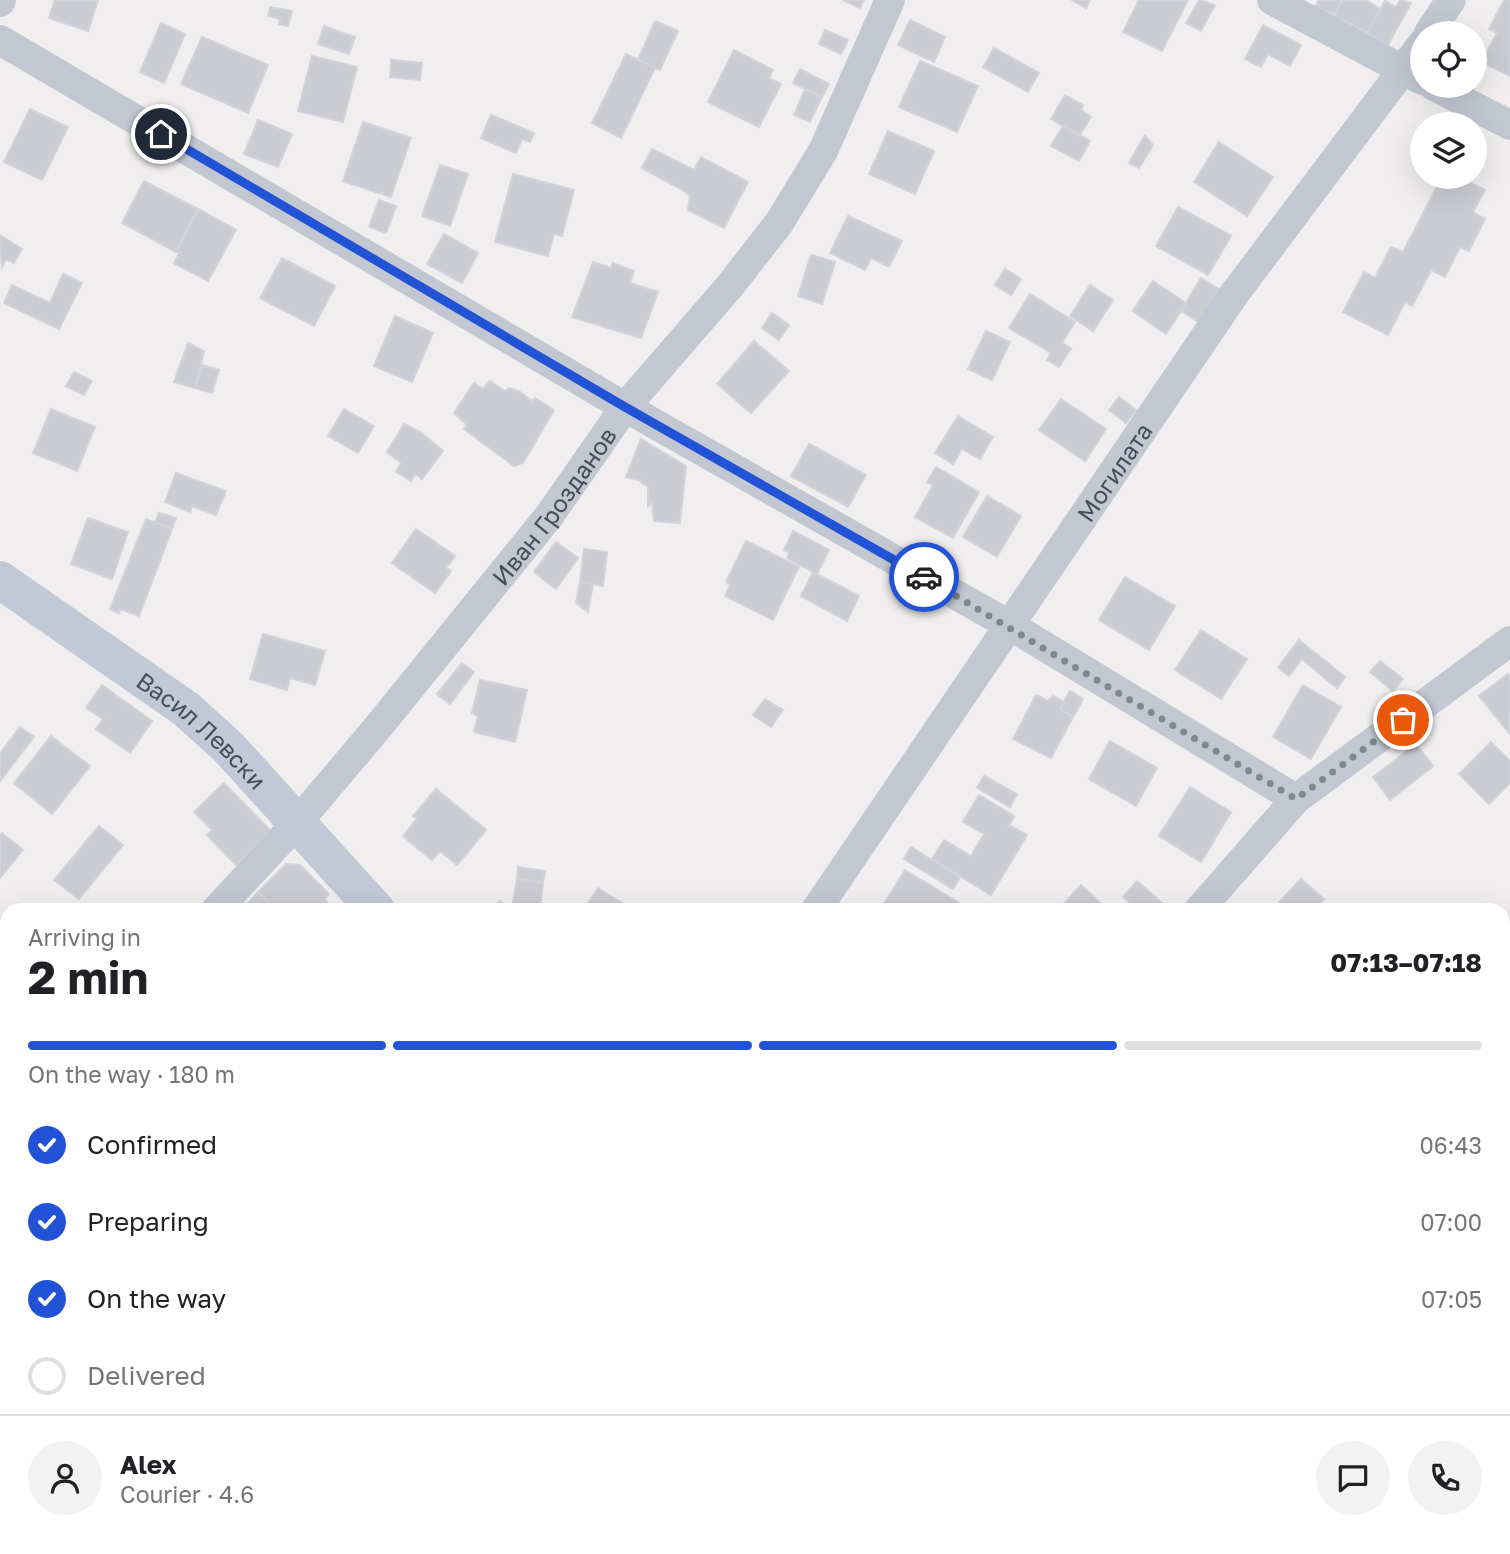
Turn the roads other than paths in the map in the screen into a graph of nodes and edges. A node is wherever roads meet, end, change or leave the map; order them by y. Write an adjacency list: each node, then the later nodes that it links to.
1 (890, 0): 10 (street, Иван Грозданов)
2 (1272, 0): 6 (street)
3 (1451, 0): 4 (street)
4 (1437, 21)
5 (0, 40): 10 (street)
6 (1410, 73)
7 (1410, 80): 12 (street, Могилата)
8 (1457, 98): 9 (street)
9 (1510, 125)
10 (625, 407): 12 (street); 15 (street, Иван Грозданов)
11 (0, 580): 15 (street, Васил Левски)
12 (1011, 626): 14 (street); 18 (street, Могилата)
13 (1510, 641): 14 (street)
14 (1296, 799): 19 (street)
15 (296, 824): 16 (street, Иван Грозданов); 17 (street, Васил Левски)
16 (223, 903)
17 (369, 903)
18 (822, 903)
19 (1205, 903)

